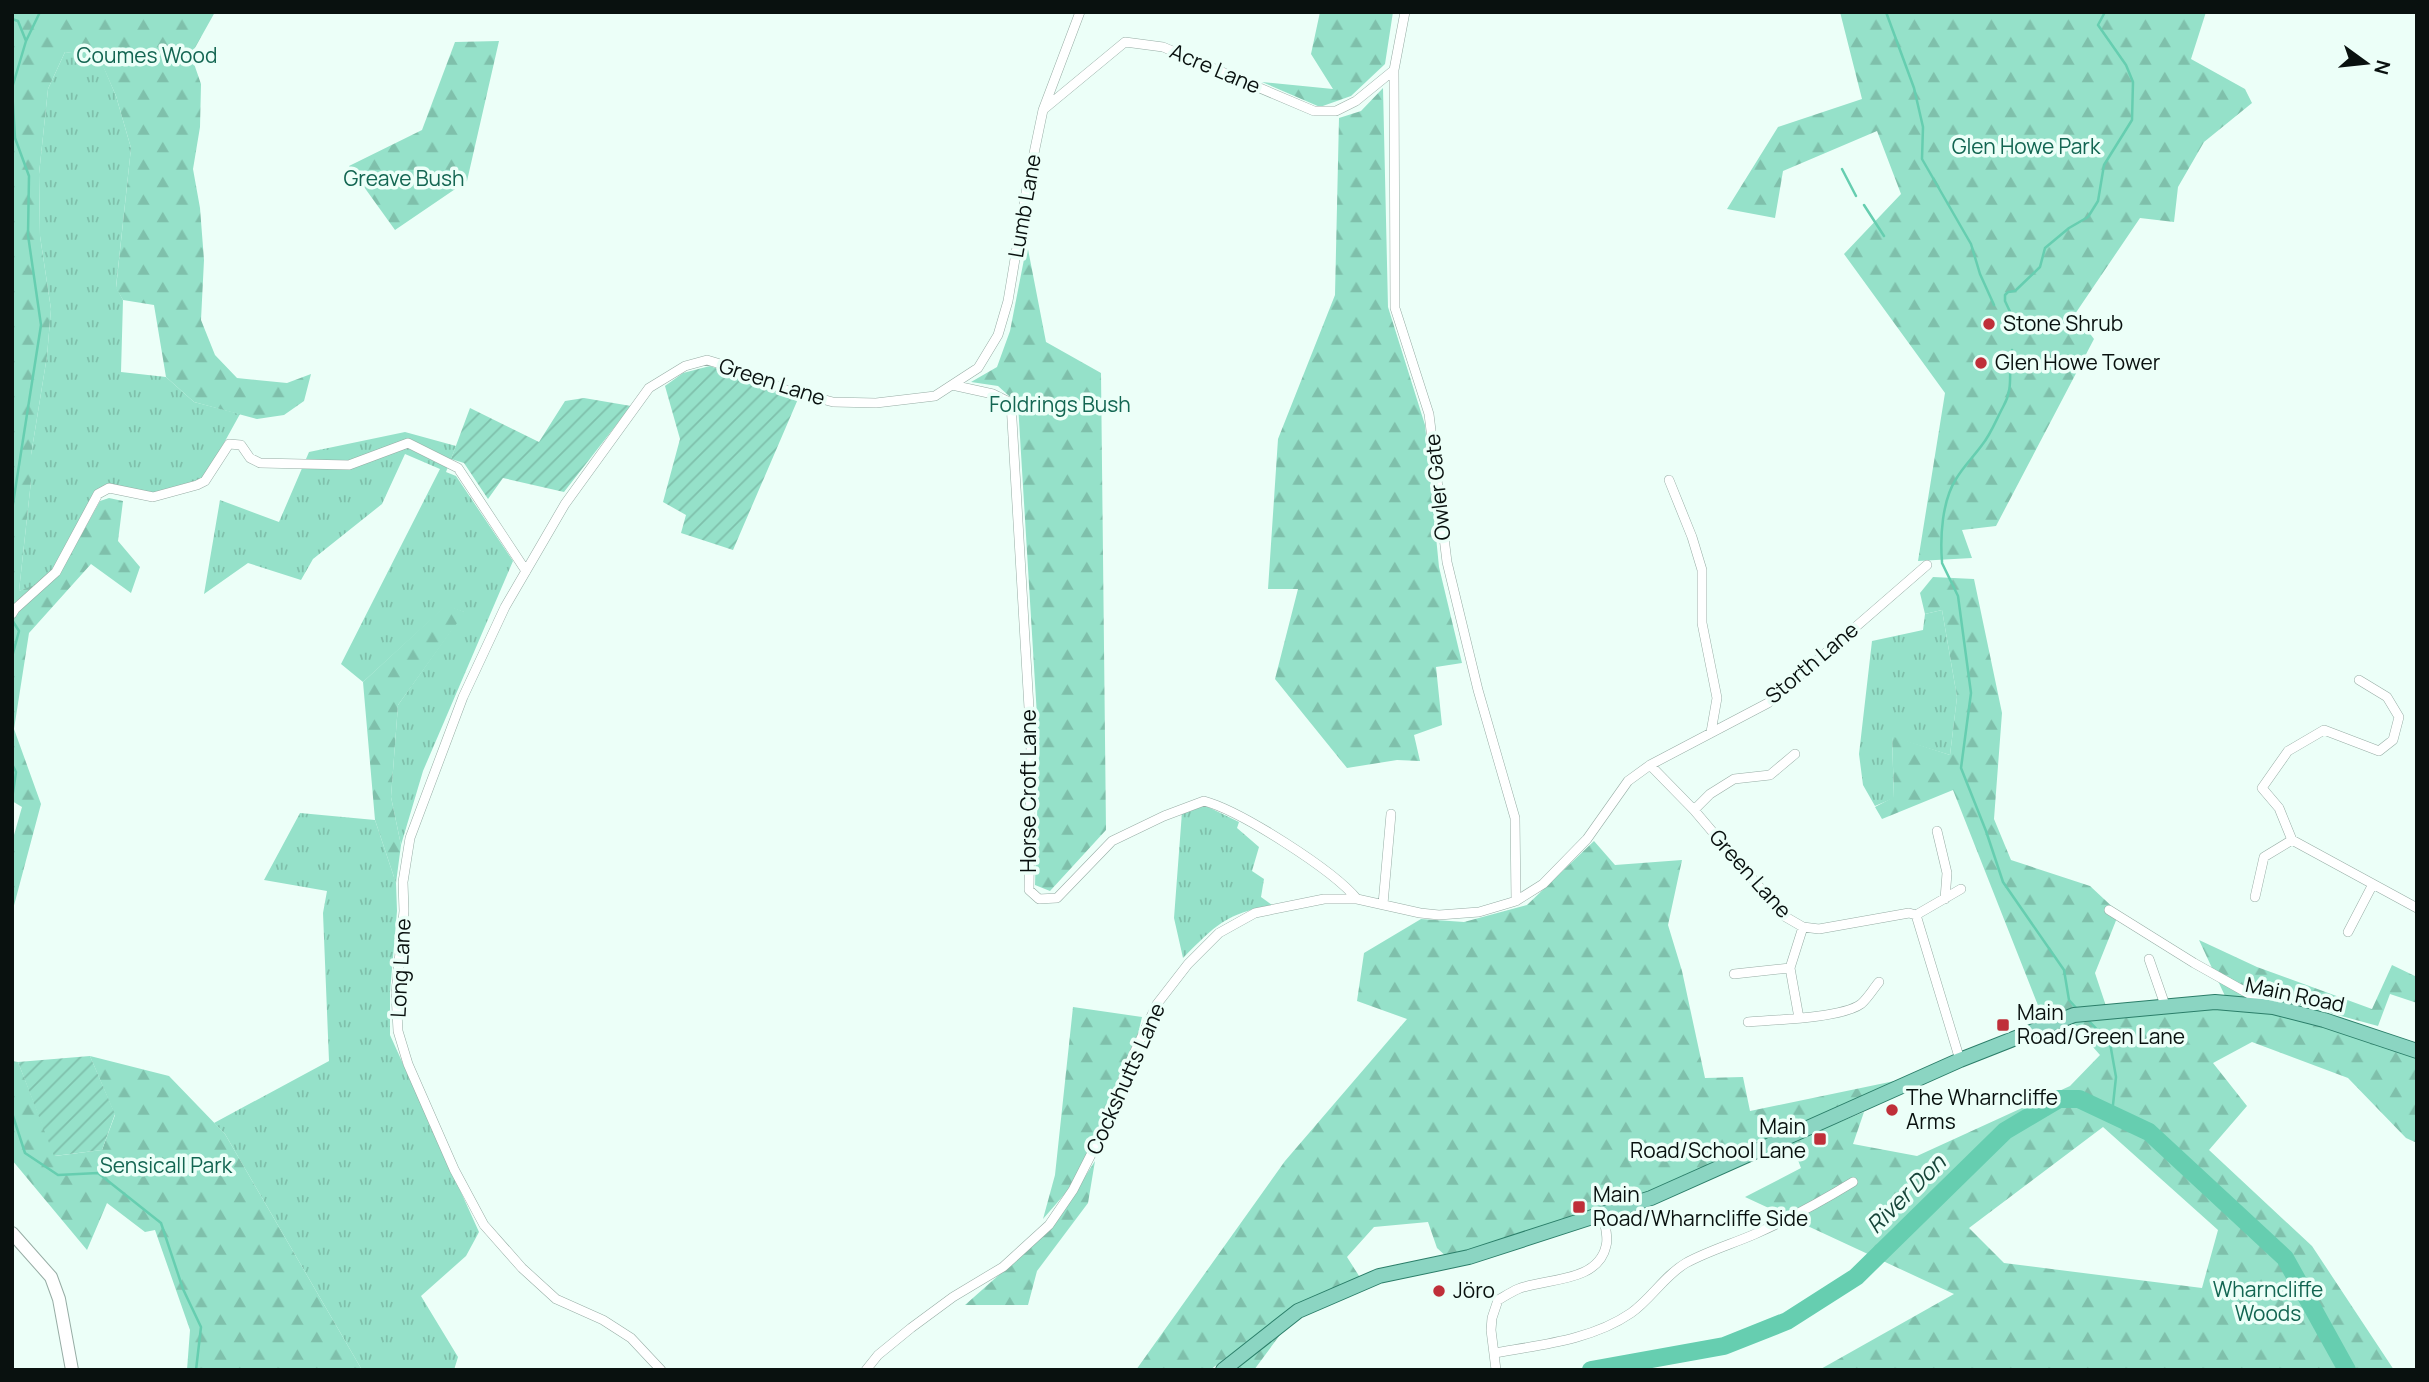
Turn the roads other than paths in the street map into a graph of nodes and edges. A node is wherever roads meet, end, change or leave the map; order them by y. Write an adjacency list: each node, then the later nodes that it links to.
1 (1080, 12): 4 (street, Lumb Lane)
2 (1405, 12): 3 (street, Owler Gate)
3 (1394, 70): 4 (street, Acre Lane); 23 (street, Owler Gate)
4 (1043, 110): 5 (street, Lumb Lane)
5 (952, 385): 8 (street, Green Lane); 21 (street, Horse Croft Lane)
6 (1669, 480): 11 (street)
7 (1927, 565): 11 (street, Storth Lane)
8 (526, 571): 9 (street); 46 (street, Long Lane)
9 (14, 611)
10 (2359, 680): 17 (street)
11 (1711, 732): 13 (street, Storth Lane)
12 (1795, 754): 14 (street)
13 (1650, 765): 14 (street, Green Lane); 23 (street)
14 (1694, 810): 28 (street, Green Lane)
15 (1391, 814): 24 (street)
16 (1937, 831): 22 (street)
17 (2292, 840): 18 (street); 20 (street)
18 (2373, 884): 25 (street); 29 (street)
19 (1961, 890): 22 (street)
20 (2255, 897)
21 (1357, 899): 24 (street, Cockshutts Lane); 47 (street, Cockshutts Lane)
22 (1945, 899): 27 (street)
23 (1516, 901): 24 (street, Cockshutts Lane)
24 (1383, 904)
25 (2417, 908)
26 (2109, 910): 35 (street)
27 (1916, 915): 28 (street, Green Lane); 39 (street)
28 (1803, 927): 31 (street)
29 (2348, 932)
30 (2149, 959): 34 (street)
31 (1790, 968): 32 (street); 36 (street)
32 (1734, 974)
33 (1879, 982): 36 (street)
34 (2165, 1005): 35 (main road, Main Road); 39 (main road, Main Road)
35 (2273, 1007): 38 (main road, Main Road)
36 (1799, 1018): 37 (street)
37 (1748, 1022)
38 (2417, 1051)
39 (1960, 1060): 41 (main road, Main Road)
40 (1853, 1182): 43 (street)
41 (1603, 1214): 43 (street); 48 (main road, Main Road)
42 (12, 1233): 45 (street)
43 (1494, 1353): 44 (street)
44 (1495, 1367)
45 (72, 1370)
46 (661, 1370)
47 (866, 1370)
48 (1223, 1370)

